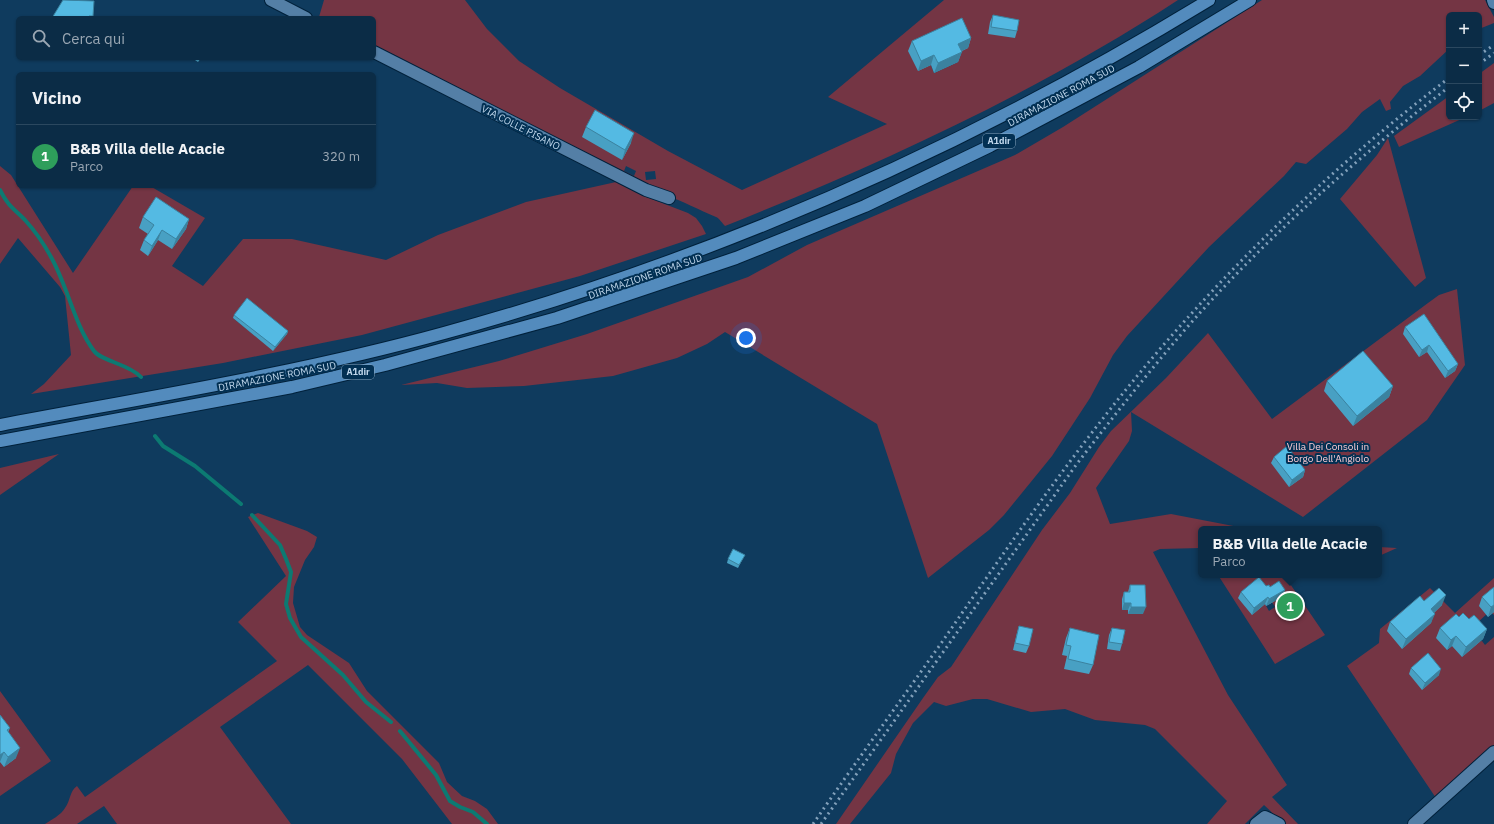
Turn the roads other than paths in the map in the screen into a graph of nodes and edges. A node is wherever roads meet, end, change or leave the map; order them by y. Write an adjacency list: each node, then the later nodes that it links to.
1 (271, 0): 6 (street)
2 (1209, 0): 9 (highway, DIRAMAZIONE ROMA SUD / A1dir)
3 (1250, 0): 10 (highway, DIRAMAZIONE ROMA SUD / A1dir)
4 (1493, 0): 5 (street)
5 (1494, 3)
6 (302, 16)
7 (376, 53): 8 (street, VIA COLLE PISANO)
8 (669, 198)
9 (0, 424)
10 (0, 441)
11 (1494, 752): 14 (street)
12 (1256, 824): 13 (street)
13 (1279, 824)
14 (1414, 824)

